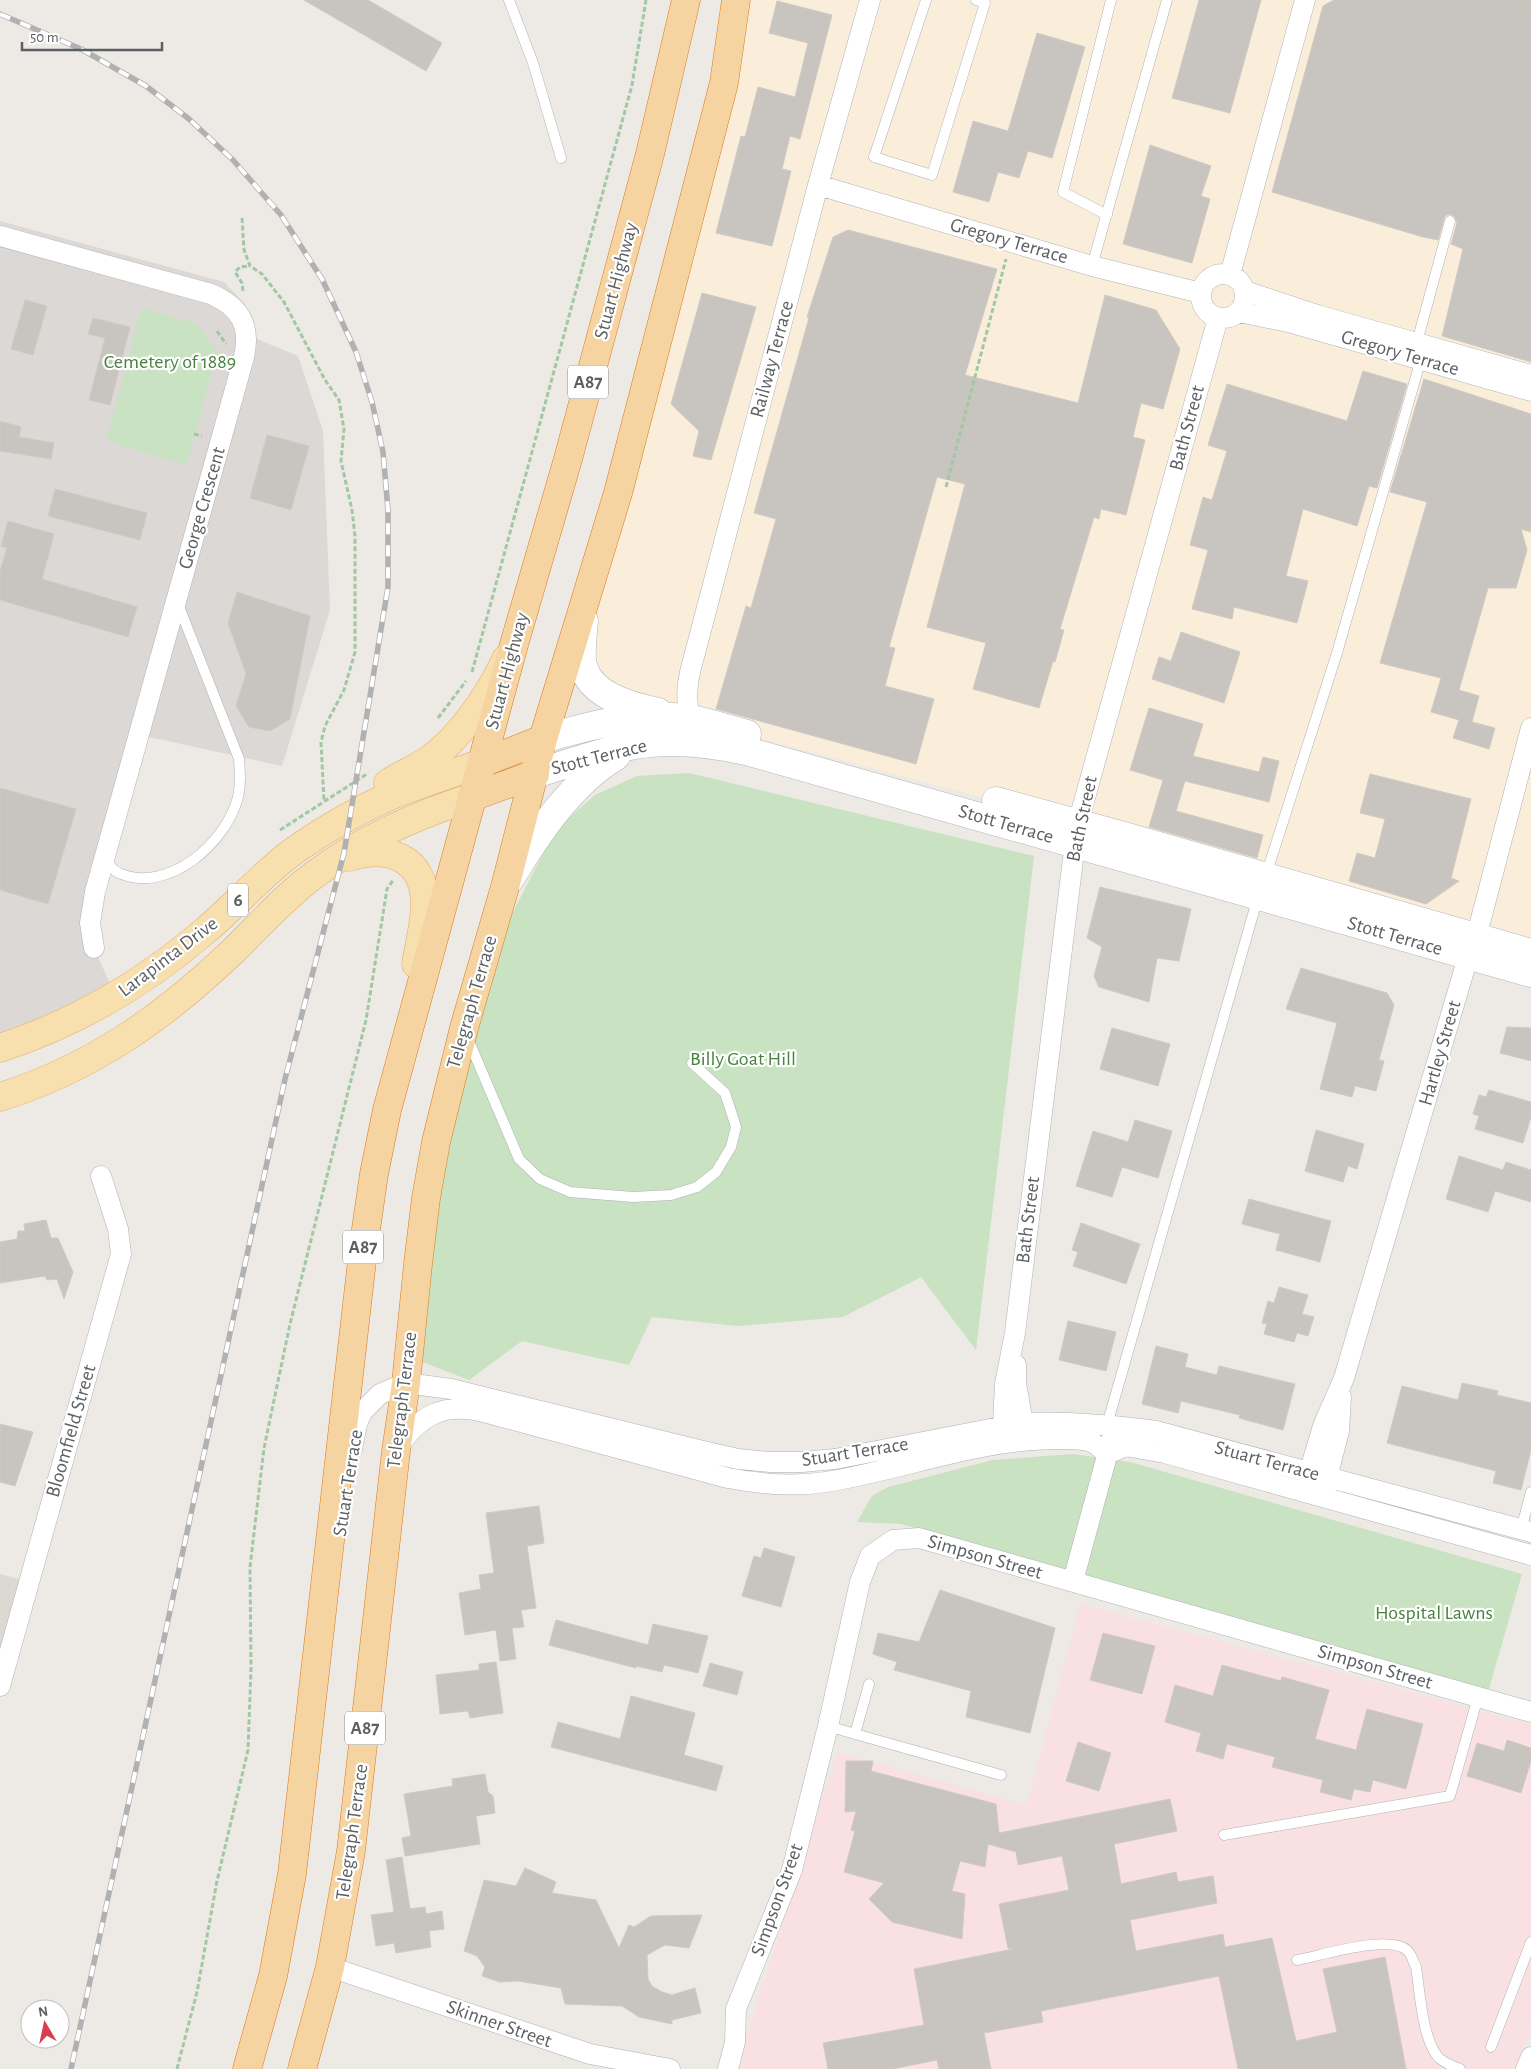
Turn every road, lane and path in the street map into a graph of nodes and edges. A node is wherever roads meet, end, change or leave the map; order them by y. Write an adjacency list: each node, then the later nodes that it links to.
1 (509, 0): 11 (lane)
2 (646, 0): 36 (path)
3 (686, 0): 32 (highway, Stuart Highway / A87)
4 (736, 0): 30 (highway, A87)
5 (870, 0): 12 (street, Railway Terrace)
6 (926, 0): 7 (lane)
7 (976, 0)
8 (1111, 0): 13 (lane)
9 (1167, 0): 13 (lane)
10 (1305, 0): 20 (street)
11 (561, 158)
12 (818, 185): 17 (street, Gregory Terrace); 33 (street, Railway Terrace)
13 (1107, 215): 19 (lane)
14 (242, 218): 18 (path)
15 (1450, 221): 26 (lane)
16 (0, 236): 31 (street, George Crescent)
17 (1010, 242): 19 (street, Gregory Terrace); 29 (path)
18 (250, 266): 23 (path); 41 (path)
19 (1092, 266): 22 (street, Gregory Terrace)
20 (1230, 275): 21 (street); 22 (street)
21 (1245, 291): 24 (street); 26 (street, Gregory Terrace)
22 (1201, 293): 25 (street)
23 (244, 297)
24 (1239, 312): 25 (street); 26 (street, Gregory Terrace)
25 (1218, 318): 42 (street, Bath Street)
26 (1420, 343): 27 (street, Gregory Terrace); 28 (street, Gregory Terrace); 48 (lane)
27 (1531, 375)
28 (1531, 392)
29 (946, 487)
30 (588, 587): 33 (main road); 35 (highway, A87)
31 (176, 600): 44 (street, George Crescent); 44 (lane)
32 (515, 641): 36 (main road); 38 (highway, Stuart Highway / A87)
33 (690, 719): 35 (main road, Stott Terrace); 42 (main road, Stott Terrace)
34 (1531, 728): 49 (street, Hartley Street)
35 (543, 739): 38 (highway, 6); 39 (highway, Telegraph Terrace / A87)
36 (448, 743): 43 (main road)
37 (635, 745): 39 (main road, Stott Terrace); 42 (main road, Stott Terrace); 47 (main road)
38 (482, 762): 40 (highway, A87); 43 (main road, Larapinta Drive / 6)
39 (535, 774): 40 (highway, 6); 47 (highway, Telegraph Terrace / A87)
40 (472, 797): 46 (main road, Larapinta Drive / 6); 57 (highway, A87)
41 (324, 801)
42 (1076, 833): 48 (main road, Stott Terrace); 61 (street, Bath Street)
43 (293, 852): 54 (main road, Larapinta Drive / 6)
44 (105, 861): 50 (street, George Crescent)
45 (406, 861): 46 (main road); 57 (main road); 85 (path)
46 (314, 875): 56 (main road, Larapinta Drive / 6)
47 (505, 887): 53 (highway, Telegraph Terrace / A87)
48 (1261, 887): 49 (main road, Stott Terrace); 60 (lane)
49 (1472, 947): 51 (main road, Stott Terrace); 52 (main road, Stott Terrace); 64 (street, Hartley Street)
50 (94, 948)
51 (1531, 953)
52 (1531, 973)
53 (464, 1028): 55 (lane); 59 (highway, Telegraph Terrace / A87)
54 (0, 1048)
55 (692, 1063)
56 (0, 1097)
57 (387, 1110): 73 (highway, A87)
58 (101, 1176): 71 (street, Bloomfield Street)
59 (406, 1383): 61 (street, Stuart Terrace); 62 (highway, Telegraph Terrace / A87); 73 (street, Stuart Terrace)
60 (1111, 1426): 61 (street, Stuart Terrace); 63 (street); 64 (street, Stuart Terrace)
61 (1012, 1433): 62 (street, Stuart Terrace); 63 (street, Stuart Terrace)
62 (396, 1451): 81 (highway, Telegraph Terrace / A87)
63 (1108, 1454): 66 (street, Stuart Terrace); 69 (street)
64 (1318, 1474): 66 (street, Hartley Street); 67 (street, Stuart Terrace)
65 (1531, 1492): 67 (lane)
66 (1313, 1494): 68 (street, Stuart Terrace)
67 (1526, 1531)
68 (1531, 1555)
69 (1073, 1582): 72 (street, Simpson Street); 75 (street, Simpson Street)
70 (869, 1684): 76 (lane)
71 (0, 1686)
72 (1478, 1697): 74 (street, Simpson Street); 78 (lane)
73 (312, 1708): 86 (highway, A87)
74 (1531, 1712)
75 (828, 1726): 76 (lane); 89 (street, Simpson Street)
76 (855, 1734): 77 (lane)
77 (1001, 1775)
78 (1224, 1835)
79 (1531, 1942): 82 (lane)
80 (1297, 1960): 90 (lane)
81 (330, 1968): 84 (street, Skinner Street); 87 (highway, Telegraph Terrace / A87)
82 (1491, 2047)
83 (1531, 2057): 91 (street)
84 (588, 2062): 88 (street, Skinner Street)
85 (177, 2069)
86 (247, 2069)
87 (302, 2069)
88 (670, 2069)
89 (728, 2069)
90 (1460, 2069)
91 (1526, 2069)

